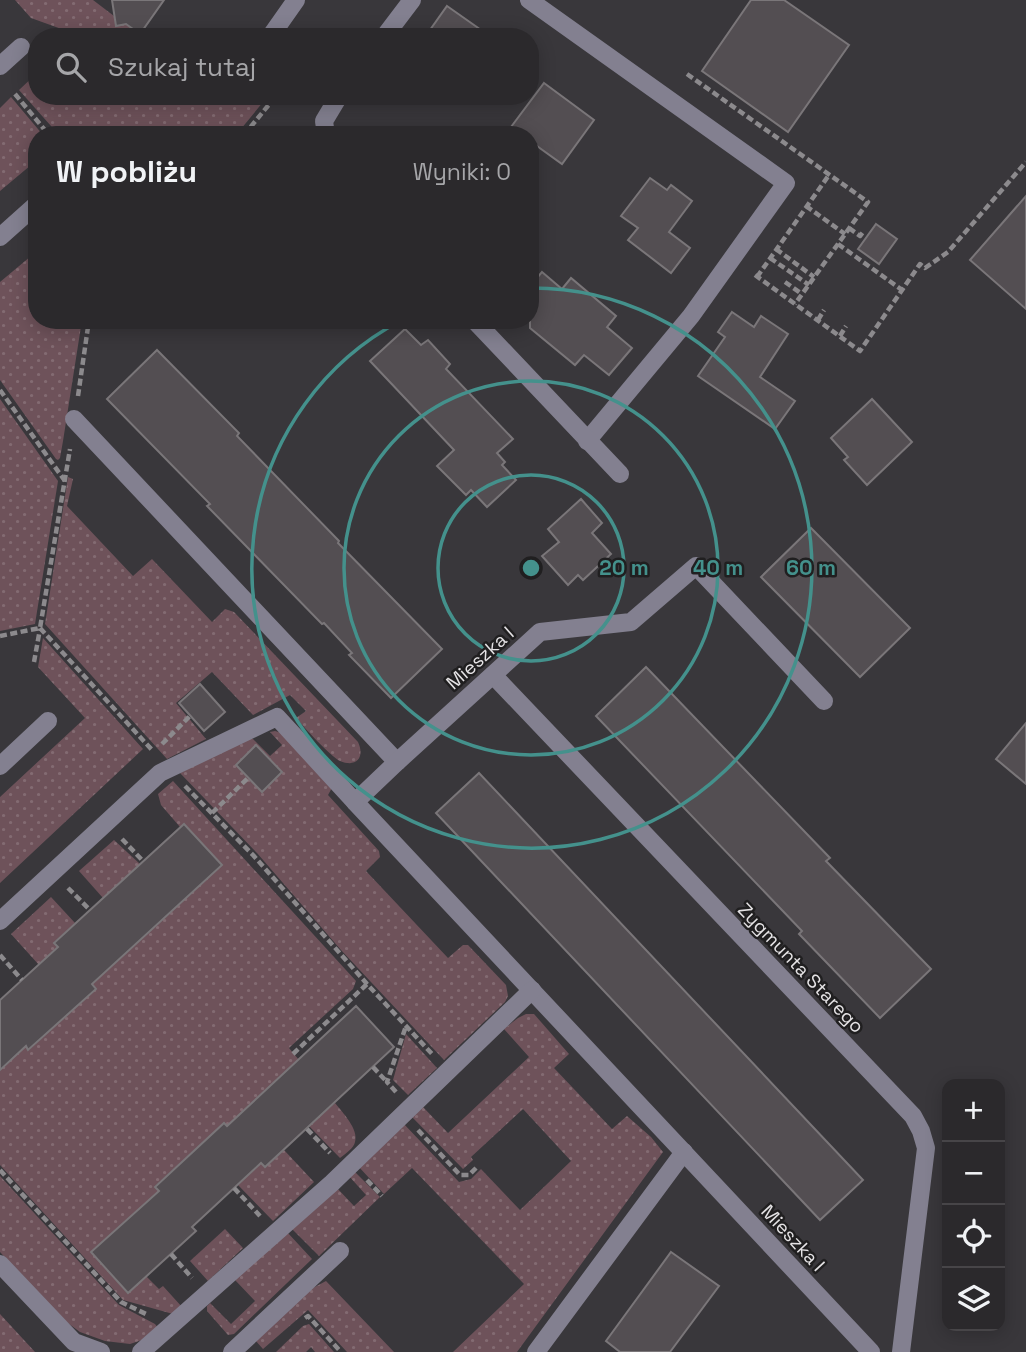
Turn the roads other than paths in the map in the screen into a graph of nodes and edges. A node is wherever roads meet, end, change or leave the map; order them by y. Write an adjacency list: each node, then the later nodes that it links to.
1 (296, 0): 4 (street)
2 (412, 0): 5 (street)
3 (529, 0): 14 (street)
4 (276, 28)
5 (391, 28)
6 (21, 47): 7 (street)
7 (0, 66)
8 (334, 105): 9 (street)
9 (325, 126)
10 (28, 212): 11 (street)
11 (0, 237)
12 (482, 329): 14 (street)
13 (74, 419): 19 (street)
14 (587, 441): 15 (street)
15 (620, 474)
16 (493, 675): 17 (street, Mieszka I); 19 (street, Mieszka I); 32 (street, Zygmunta Starego)
17 (824, 701)
18 (48, 721): 20 (street)
19 (397, 762): 21 (street, Mieszka I)
20 (0, 766)
21 (355, 802): 22 (street); 23 (street, Mieszka I)
22 (0, 921)
23 (532, 990): 24 (street, Mieszka I); 28 (street)
24 (684, 1152): 30 (street); 31 (street, Mieszka I)
25 (340, 1251): 29 (street)
26 (0, 1264): 27 (street)
27 (101, 1352)
28 (141, 1352)
29 (232, 1352)
30 (536, 1352)
31 (871, 1352)
32 (901, 1352)

